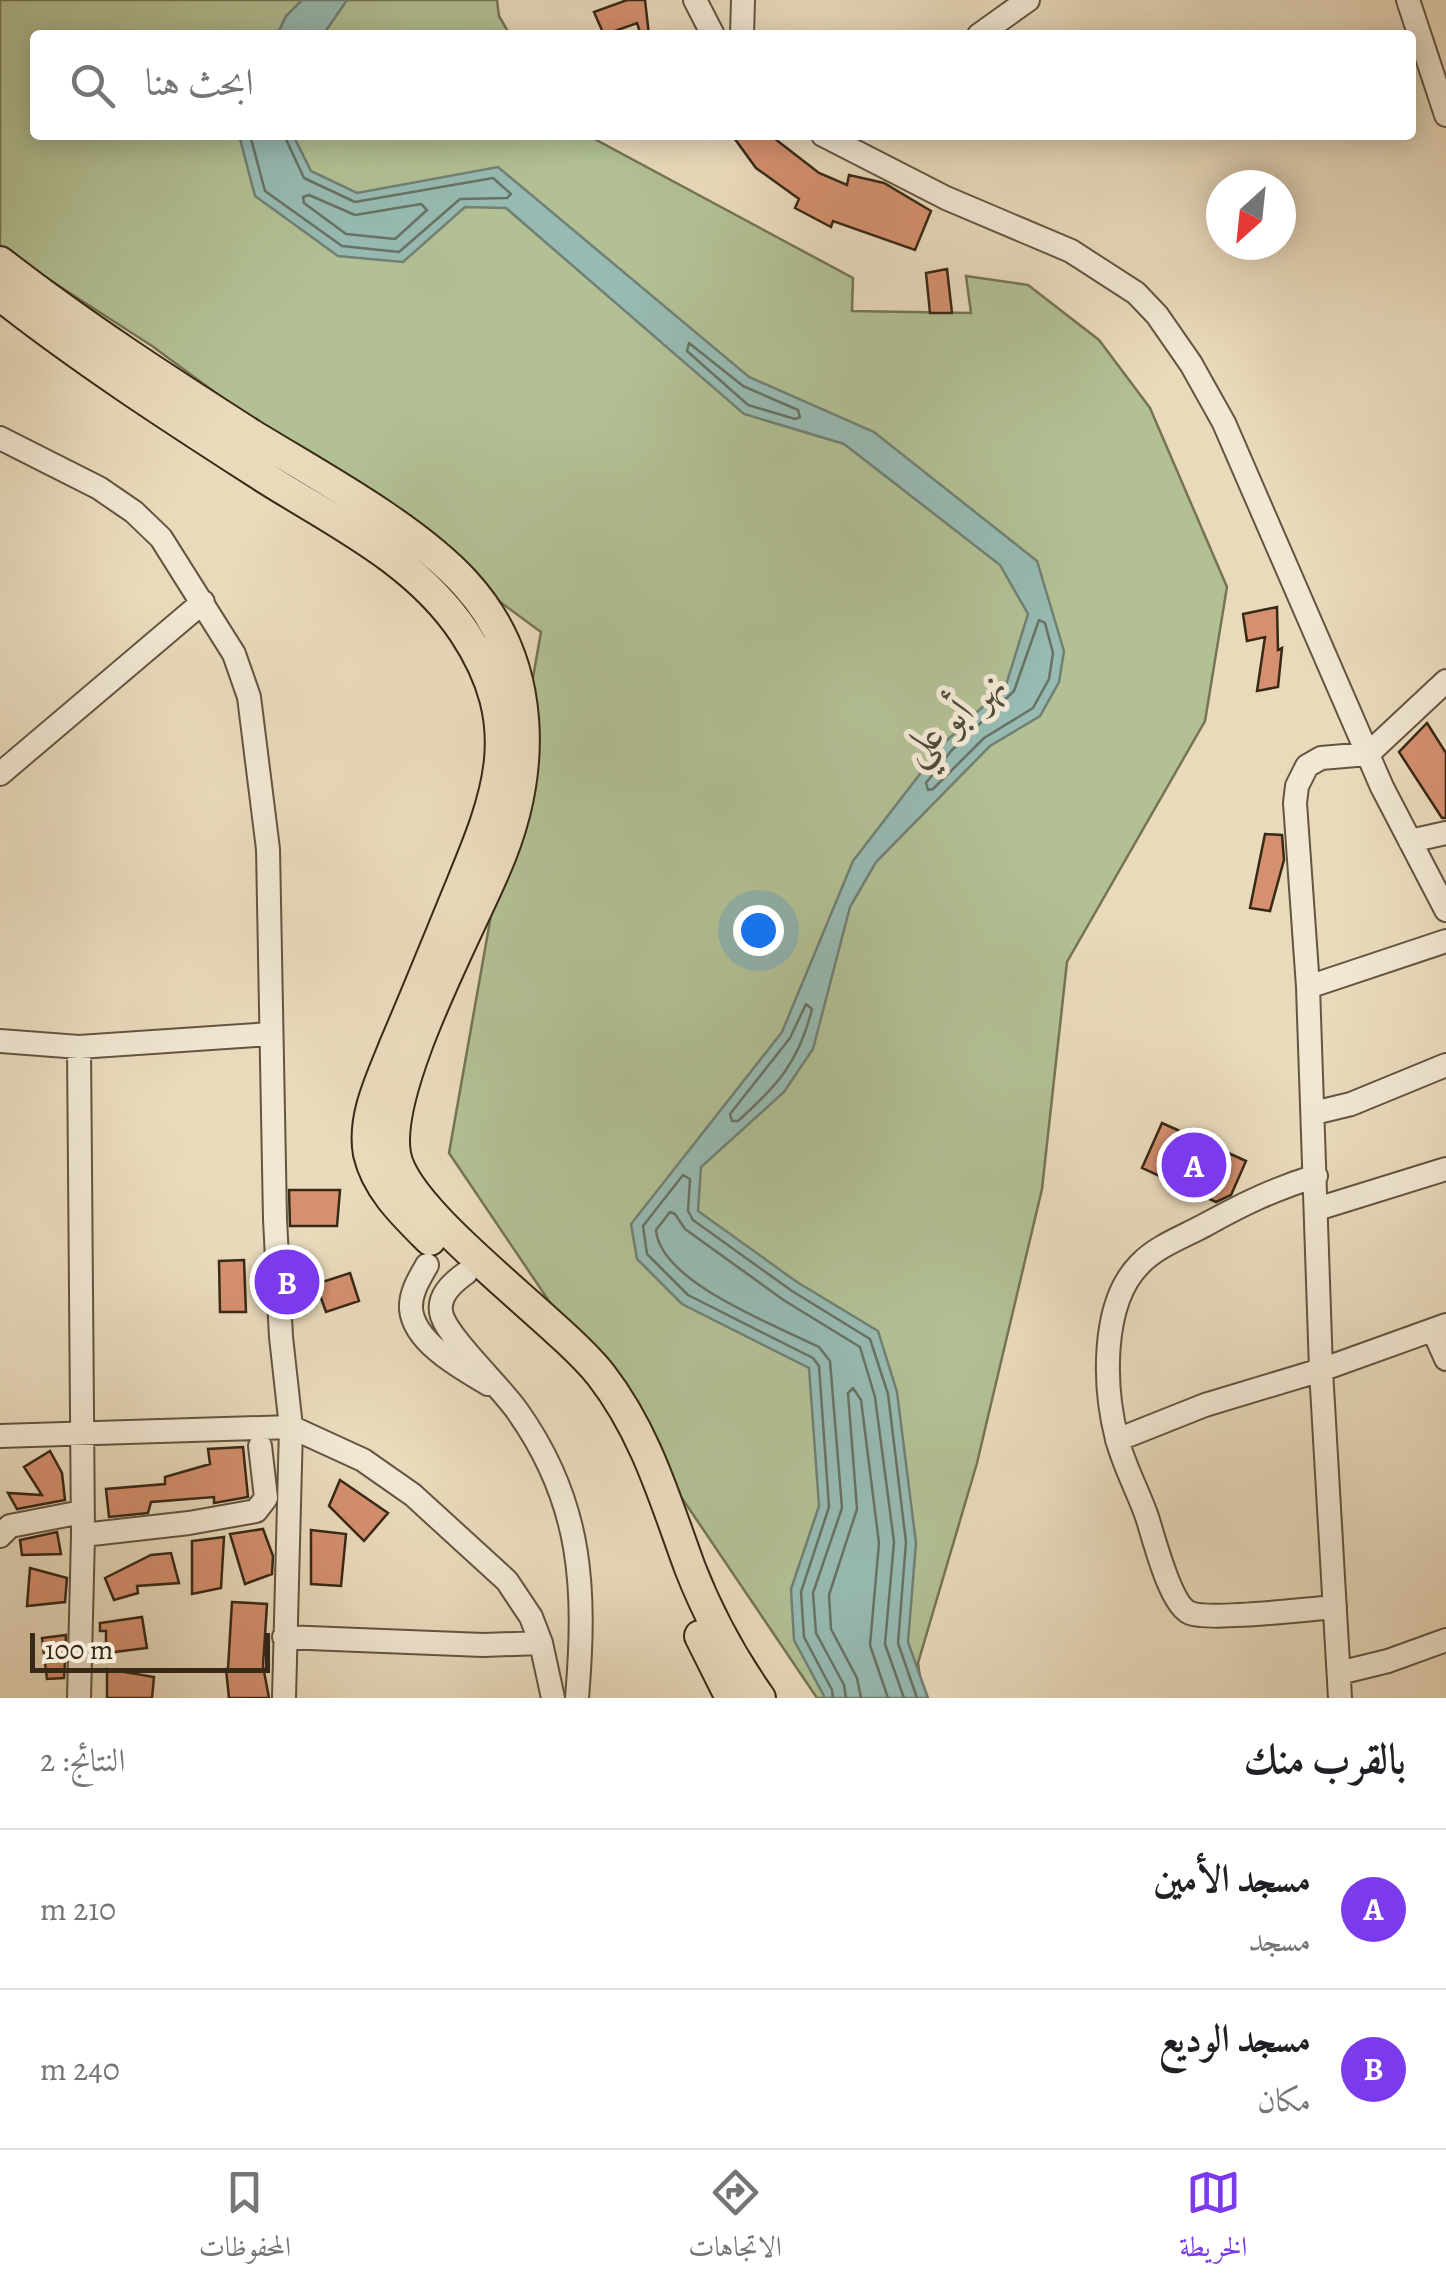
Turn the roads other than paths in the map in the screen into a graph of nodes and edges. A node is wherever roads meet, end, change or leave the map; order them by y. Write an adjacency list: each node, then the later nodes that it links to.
1 (695, 0): 5 (street)
2 (743, 0): 6 (street)
3 (1028, 0): 7 (street)
4 (1408, 0): 8 (street)
5 (710, 30)
6 (742, 30)
7 (986, 30)
8 (1445, 107)
9 (840, 140): 17 (street)
10 (0, 262): 12 (main road)
11 (0, 295): 12 (main road)
12 (121, 366): 14 (main road)
13 (0, 438): 15 (street)
14 (358, 518): 33 (main road); 55 (main road)
15 (203, 602): 18 (street); 24 (street)
16 (1446, 681): 17 (street)
17 (1368, 754): 20 (street); 23 (street)
18 (0, 774)
19 (1446, 833): 20 (street)
20 (1410, 841): 21 (street)
21 (1446, 910)
22 (1446, 941): 23 (street)
23 (1308, 987): 28 (street)
24 (270, 1034): 26 (street); 38 (street)
25 (0, 1041): 26 (street)
26 (79, 1047): 39 (street)
27 (1446, 1065): 28 (street)
28 (1314, 1114): 30 (street)
29 (1446, 1169): 31 (street)
30 (1316, 1176): 31 (street); 41 (street)
31 (1317, 1208): 36 (street)
32 (426, 1266): 37 (street)
33 (466, 1273): 37 (street); 54 (main road)
34 (1439, 1327): 35 (street); 36 (street)
35 (1446, 1359)
36 (1321, 1370): 41 (street); 45 (street)
37 (504, 1394): 53 (street)
38 (291, 1427): 39 (street); 46 (street); 48 (street)
39 (81, 1434): 40 (street); 43 (street)
40 (0, 1436)
41 (1117, 1440): 45 (street)
42 (260, 1446): 43 (street)
43 (82, 1523): 44 (street); 50 (street)
44 (0, 1536)
45 (1335, 1607): 49 (street)
46 (284, 1637): 48 (street); 51 (street)
47 (1446, 1640): 49 (street)
48 (541, 1643): 52 (street)
49 (1339, 1673): 56 (street)
50 (79, 1698)
51 (284, 1698)
52 (552, 1698)
53 (576, 1698)
54 (731, 1698)
55 (760, 1698)
56 (1340, 1698)

